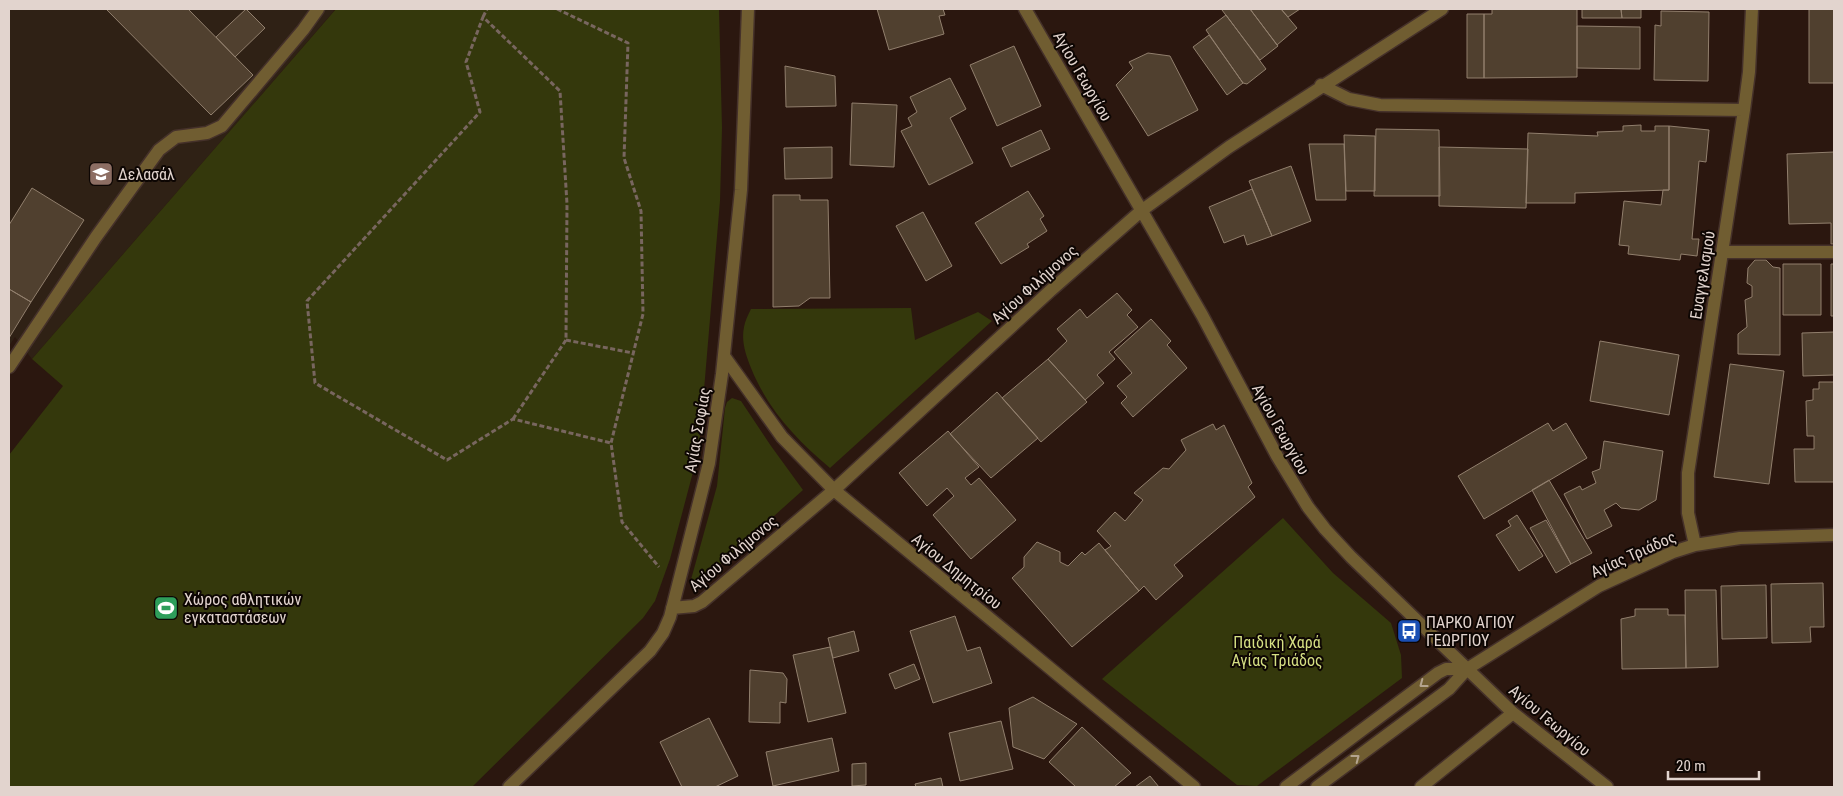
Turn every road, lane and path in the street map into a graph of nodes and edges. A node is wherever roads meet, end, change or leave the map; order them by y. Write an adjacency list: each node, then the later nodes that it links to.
1 (318, 9): 17 (street)
2 (487, 9): 8 (path)
3 (557, 9): 15 (path)
4 (748, 9): 16 (street, Αγίας Σοφίας)
5 (1025, 9): 11 (street, Αγίου Γεωργίου)
6 (1442, 9): 9 (street, Αγίου Φιλήμονος)
7 (1752, 9): 10 (street, Ευαγγελισμού)
8 (483, 17): 14 (path); 18 (path)
9 (1322, 85): 10 (street); 11 (street, Αγίου Φιλήμονος)
10 (1744, 110): 12 (street, Ευαγγελισμού)
11 (1141, 211): 20 (street, Αγίου Φιλήμονος); 25 (street, Αγίου Γεωργίου)
12 (1722, 252): 13 (street); 22 (street, Ευαγγελισμού)
13 (1834, 252)
14 (566, 340): 15 (path); 18 (path)
15 (632, 353): 19 (path)
16 (724, 356): 20 (street, Αγίου Δημητρίου); 23 (street, Αγίας Σοφίας)
17 (9, 367)
18 (513, 419): 19 (path)
19 (610, 443): 23 (path)
20 (834, 490): 24 (street, Αγίου Φιλήμονος); 28 (street, Αγίου Δημητρίου)
21 (1834, 535): 22 (street, Αγίας Τριάδος)
22 (1695, 545): 25 (street, Αγίας Τριάδος)
23 (680, 582): 24 (street, Αγίας Σοφίας)
24 (672, 608): 27 (street, Αγίας Σοφίας)
25 (1467, 669): 26 (street, Αγίου Γεωργίου); 29 (street, Αγίας Τριάδος, one-way to 29); 30 (street, Αγίας Τριάδος, one-way to 25)
26 (1513, 713): 31 (street); 32 (street, Αγίου Γεωργίου)
27 (509, 787)
28 (1194, 787)
29 (1286, 787)
30 (1317, 787)
31 (1420, 787)
32 (1607, 787)

